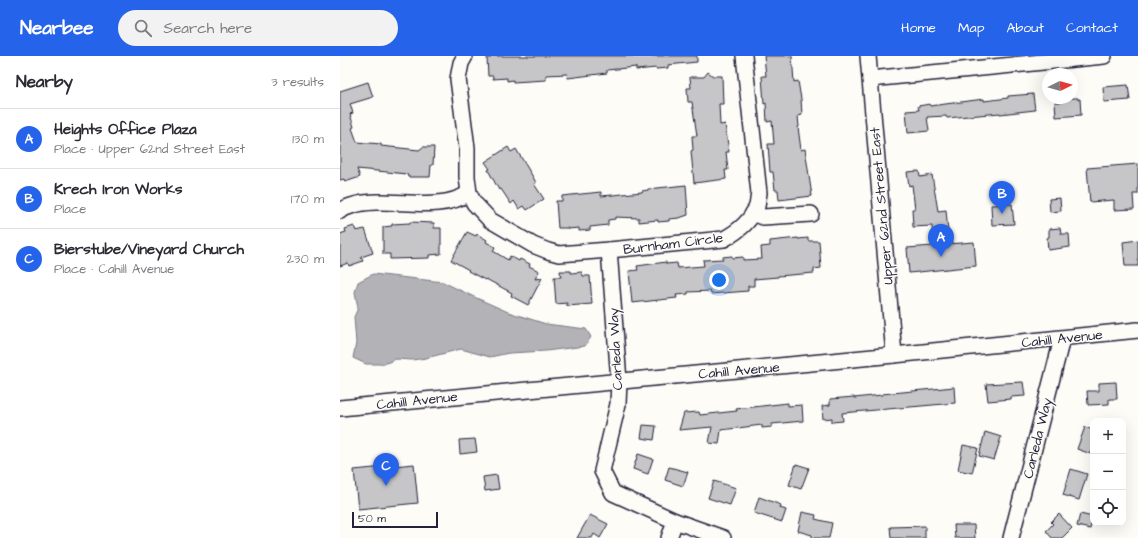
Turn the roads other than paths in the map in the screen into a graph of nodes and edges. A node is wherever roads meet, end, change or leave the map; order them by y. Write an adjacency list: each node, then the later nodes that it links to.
1 (465, 56): 6 (street)
2 (744, 56): 8 (street, Burnham Circle)
3 (868, 56): 5 (street, Upper 62nd Street East)
4 (1104, 56): 5 (street)
5 (870, 79): 13 (street, Upper 62nd Street East)
6 (469, 194): 7 (street); 10 (street, Burnham Circle)
7 (340, 211)
8 (754, 213): 9 (street); 10 (street, Burnham Circle)
9 (811, 214)
10 (608, 250): 14 (street, Carleda Way)
11 (1138, 330): 12 (street, Cahill Avenue)
12 (1062, 339): 13 (street, Cahill Avenue); 19 (street, Carleda Way)
13 (894, 355): 14 (street, Cahill Avenue)
14 (619, 381): 15 (street, Cahill Avenue); 16 (street, Carleda Way)
15 (340, 408)
16 (675, 521): 17 (street); 18 (street, Carleda Way)
17 (669, 538)
18 (723, 538)
19 (1011, 538)

